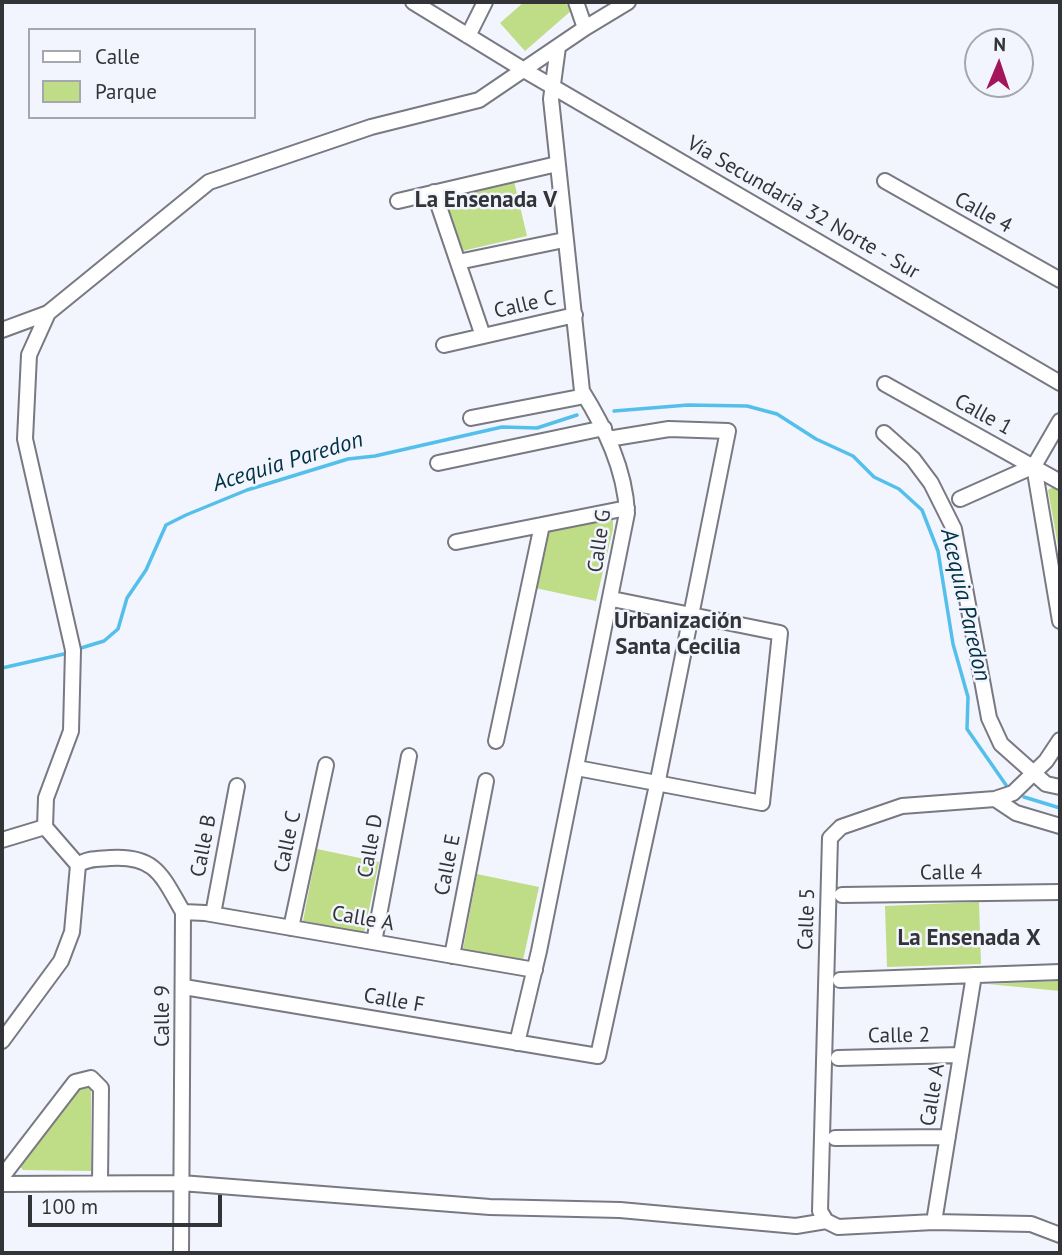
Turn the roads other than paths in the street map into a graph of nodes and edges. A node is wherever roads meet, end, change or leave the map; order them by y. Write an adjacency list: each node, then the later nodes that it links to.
1 (413, 2): 6 (street, Vía Secundaria 32 Norte - Sur)
2 (485, 2): 6 (street)
3 (576, 2): 5 (street)
4 (628, 2): 5 (street)
5 (584, 28): 7 (street)
6 (468, 36): 8 (street, Vía Secundaria 32 Norte - Sur)
7 (558, 47): 8 (street); 9 (street, Calle G)
8 (524, 70): 9 (street, Vía Secundaria 32 Norte - Sur); 17 (street)
9 (552, 86): 10 (street, Calle G); 22 (street, Vía Secundaria 32 Norte - Sur)
10 (557, 164): 12 (street); 14 (street, Calle G)
11 (886, 181): 16 (street, Calle 4)
12 (434, 192): 13 (street); 15 (street)
13 (397, 201)
14 (564, 240): 15 (street); 18 (street, Calle G)
15 (458, 262): 20 (street)
16 (1059, 275)
17 (48, 313): 19 (street); 51 (street)
18 (575, 315): 20 (street, Calle C); 24 (street, Calle G)
19 (2, 330)
20 (482, 336): 21 (street, Calle C)
21 (444, 345)
22 (1060, 383)
23 (885, 384): 30 (street, Calle 1)
24 (585, 396): 25 (street); 27 (street, Calle G)
25 (471, 418)
26 (1060, 421): 30 (street)
27 (606, 433): 29 (street); 33 (street, Calle G); 37 (street)
28 (884, 433): 44 (street)
29 (438, 463)
30 (1034, 466): 31 (street, Calle 1); 32 (street); 38 (street)
31 (1060, 482)
32 (960, 499)
33 (627, 508): 34 (street); 36 (street, Calle G)
34 (542, 525): 35 (street); 40 (street)
35 (456, 542)
36 (612, 599): 37 (street); 43 (street, Calle G)
37 (690, 615): 46 (street); 46 (street)
38 (1060, 621)
39 (1060, 740): 44 (street)
40 (496, 741)
41 (408, 757): 59 (street, Calle D)
42 (326, 765): 58 (street, Calle C)
43 (577, 768): 46 (street); 61 (street, Calle G)
44 (1034, 774): 48 (street); 49 (street, Calle 5)
45 (486, 781): 60 (street, Calle E)
46 (657, 785): 67 (street, Calle F)
47 (237, 786): 57 (street, Calle B)
48 (1060, 787)
49 (995, 799): 50 (street); 76 (street, Calle 5)
50 (1060, 826)
51 (45, 827): 52 (street); 53 (street)
52 (2, 840)
53 (78, 865): 56 (street); 66 (street)
54 (1060, 892): 55 (street, Calle 4)
55 (842, 895)
56 (183, 912): 57 (street, Calle A); 65 (street, Calle 9)
57 (213, 914): 58 (street, Calle A)
58 (291, 928): 59 (street, Calle A)
59 (374, 942): 60 (street, Calle A)
60 (452, 956): 61 (street, Calle A)
61 (535, 970): 67 (street, Calle G)
62 (1060, 972): 63 (street)
63 (974, 975): 64 (street); 68 (street, Calle A)
64 (840, 980)
65 (184, 987): 67 (street, Calle F); 74 (street, Calle 9)
66 (2, 1041)
67 (517, 1043)
68 (961, 1055): 69 (street, Calle 2); 70 (street, Calle A)
69 (838, 1058)
70 (948, 1137): 71 (street); 77 (street, Calle A)
71 (835, 1138)
72 (2, 1177): 73 (street)
73 (100, 1183): 74 (street); 75 (street)
74 (181, 1183): 76 (street); 79 (street, Calle 9)
75 (2, 1184)
76 (826, 1221): 77 (street)
77 (934, 1222): 78 (street)
78 (1060, 1235)
79 (181, 1253)

